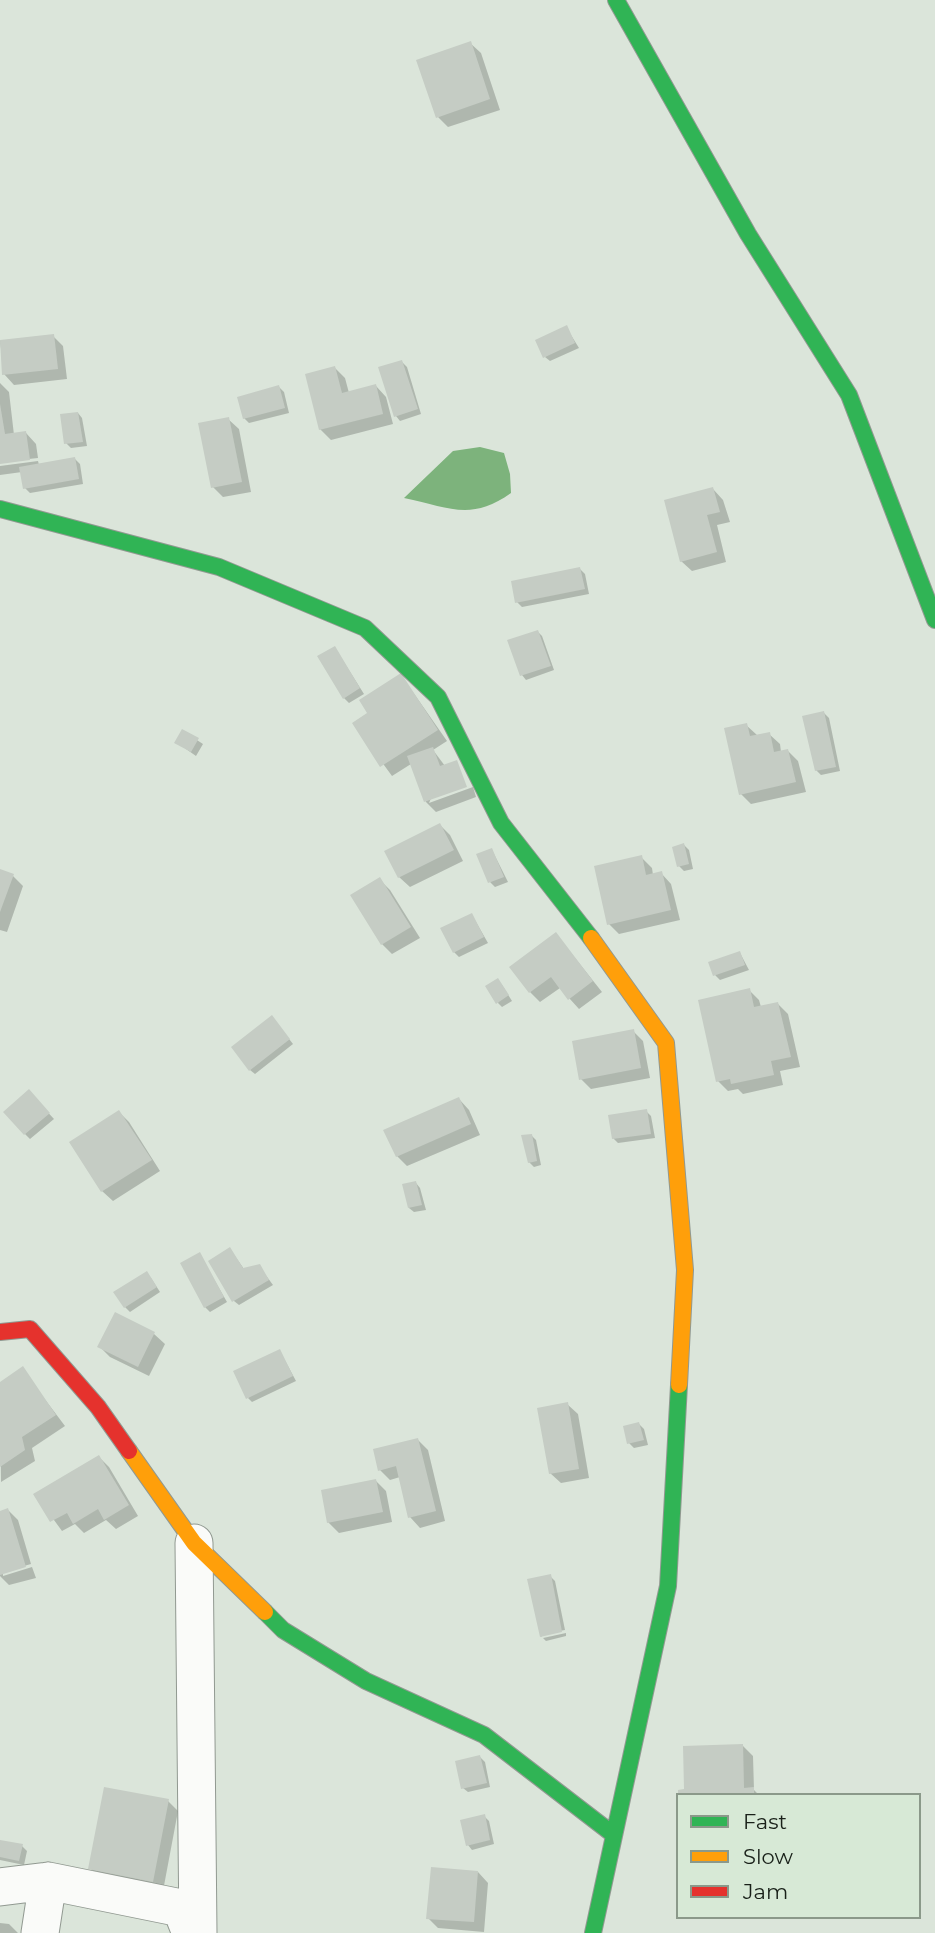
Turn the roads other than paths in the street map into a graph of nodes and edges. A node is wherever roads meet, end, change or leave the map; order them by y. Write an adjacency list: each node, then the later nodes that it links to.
1 (616, 0): 3 (street)
2 (0, 509): 6 (street)
3 (935, 620)
4 (0, 1332): 5 (street)
5 (194, 1543): 6 (street); 11 (street)
6 (614, 1835): 12 (street)
7 (48, 1881): 8 (street); 9 (street); 10 (street)
8 (0, 1887)
9 (40, 1933)
10 (191, 1933)
11 (198, 1933)
12 (593, 1933)

